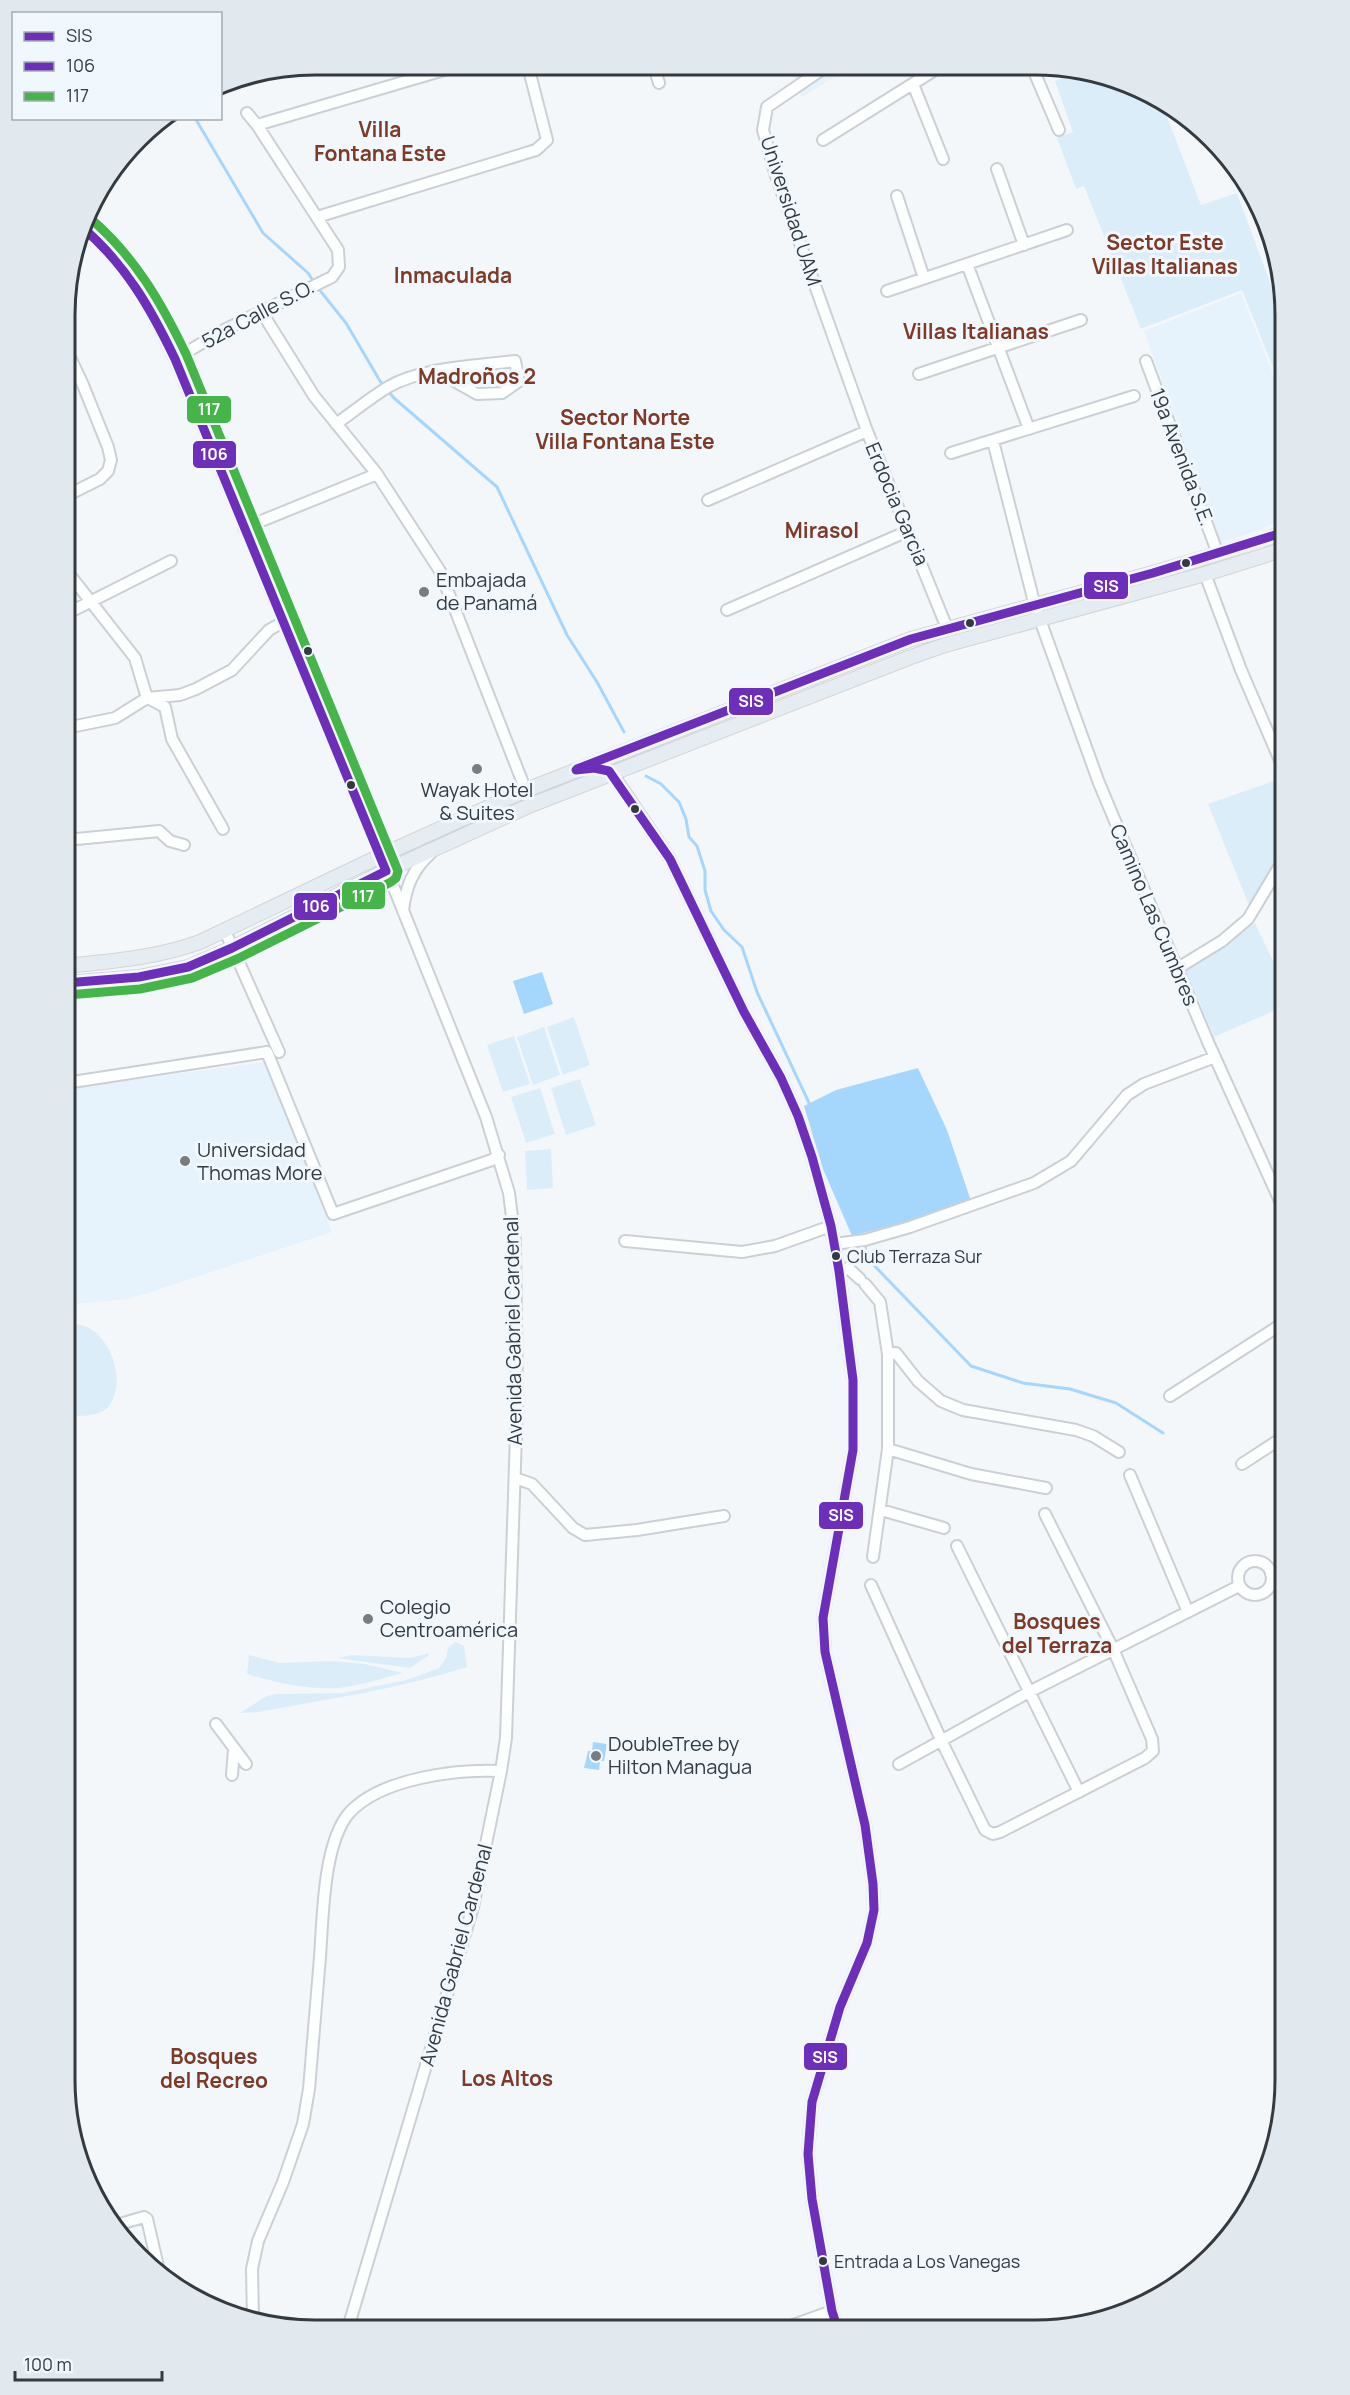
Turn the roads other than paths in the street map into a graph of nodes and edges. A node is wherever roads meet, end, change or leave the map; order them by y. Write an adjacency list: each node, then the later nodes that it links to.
1 (426, 75): 10 (street)
2 (530, 75): 16 (street)
3 (656, 75): 7 (street)
4 (814, 75): 30 (street, Universidad UAM)
5 (927, 75): 8 (street)
6 (1036, 75): 11 (street)
7 (659, 83)
8 (913, 84): 12 (street); 13 (street)
9 (247, 113): 10 (street)
10 (257, 125): 16 (street)
11 (1059, 130)
12 (823, 140)
13 (942, 159)
14 (997, 169): 19 (street)
15 (897, 196): 21 (street)
16 (317, 217): 23 (street, 52a Calle S.O.)
17 (1067, 230): 19 (street)
18 (89, 234): 26 (street, Avenida Gabriel Cardenal)
19 (1024, 245): 20 (street)
20 (967, 264): 21 (street); 25 (street)
21 (924, 278): 22 (street)
22 (887, 291)
23 (261, 311): 26 (street, 52a Calle S.O.); 33 (street)
24 (1081, 320): 25 (street)
25 (998, 347): 29 (street); 34 (street)
26 (175, 359): 41 (street, Avenida Gabriel Cardenal)
27 (1146, 361): 46 (street, 19a Avenida S.E.)
28 (438, 372): 28 (street); 33 (street)
29 (920, 374)
30 (849, 379): 35 (street, Erdocia Garcia)
31 (75, 380): 39 (street)
32 (1134, 396): 34 (street)
33 (336, 424): 38 (street)
34 (1029, 429): 36 (street)
35 (867, 431): 40 (street); 42 (street, Erdocia Garcia)
36 (993, 441): 37 (street); 54 (street)
37 (951, 453)
38 (377, 474): 41 (street); 63 (street)
39 (75, 492)
40 (708, 500)
41 (244, 528): 55 (street, Avenida Gabriel Cardenal)
42 (908, 531): 53 (street); 56 (street, Erdocia Garcia)
43 (1275, 536): 46 (main road)
44 (1275, 545): 46 (main road)
45 (1275, 552): 48 (main road)
46 (1218, 554): 50 (main road); 54 (main road)
47 (171, 561): 51 (street)
48 (1204, 574): 50 (main road); 60 (street)
49 (75, 581): 51 (street)
50 (1149, 588): 54 (main road)
51 (91, 600): 52 (street); 57 (street)
52 (75, 609)
53 (727, 610)
54 (1038, 612): 56 (main road); 62 (main road); 76 (street, Camino Las Cumbres)
55 (283, 622): 57 (street); 69 (street, Avenida Gabriel Cardenal)
56 (947, 628): 59 (main road)
57 (147, 698): 58 (street); 65 (street)
58 (75, 726)
59 (688, 726): 61 (main road); 62 (main road)
60 (1275, 749)
61 (576, 770): 62 (main road); 63 (main road)
62 (612, 773): 64 (main road); 83 (street)
63 (526, 790): 64 (street); 69 (main road)
64 (531, 805): 68 (main road)
65 (224, 829)
66 (75, 839): 67 (street)
67 (184, 845)
68 (436, 849): 70 (main road); 72 (street)
69 (380, 856): 70 (street, Avenida Gabriel Cardenal); 73 (main road)
70 (386, 872): 72 (street, Avenida Gabriel Cardenal); 74 (main road)
71 (1275, 874): 76 (street)
72 (403, 910): 81 (street, Avenida Gabriel Cardenal)
73 (225, 931): 74 (street); 75 (main road)
74 (232, 948): 77 (main road); 78 (street)
75 (75, 965)
76 (1179, 968): 79 (street, Camino Las Cumbres)
77 (75, 982)
78 (279, 1052)
79 (1215, 1057): 82 (street, Camino Las Cumbres); 85 (street)
80 (75, 1082): 81 (street)
81 (499, 1155): 95 (street, Avenida Gabriel Cardenal)
82 (1275, 1190)
83 (831, 1226): 84 (street); 85 (street)
84 (625, 1241)
85 (834, 1244): 86 (street)
86 (839, 1271): 88 (street); 120 (street)
87 (1275, 1328): 89 (street)
88 (888, 1354): 91 (street); 92 (street)
89 (1170, 1396)
90 (1275, 1443): 93 (street)
91 (888, 1449): 96 (street); 97 (street)
92 (1119, 1452)
93 (1242, 1464)
94 (1130, 1475): 107 (street)
95 (515, 1478): 99 (street); 115 (street, Avenida Gabriel Cardenal)
96 (1046, 1488)
97 (881, 1510): 100 (street); 102 (street)
98 (1045, 1514): 108 (street)
99 (724, 1516)
100 (944, 1528)
101 (957, 1546): 109 (street)
102 (873, 1557)
103 (1275, 1573): 104 (street)
104 (1271, 1574): 106 (street); 106 (street)
105 (871, 1585): 111 (street)
106 (1239, 1586): 107 (street)
107 (1188, 1612): 108 (street)
108 (1113, 1649): 109 (street); 117 (street)
109 (1029, 1692): 111 (street); 117 (street)
110 (216, 1724): 112 (street)
111 (942, 1742): 114 (street); 117 (street)
112 (234, 1748): 113 (street); 116 (street)
113 (246, 1764)
114 (899, 1764)
115 (501, 1771): 121 (street); 122 (street, Avenida Gabriel Cardenal)
116 (232, 1775)
117 (1079, 1792)
118 (123, 2223): 119 (street)
119 (156, 2260)
120 (832, 2311): 123 (street); 124 (street)
121 (253, 2312)
122 (350, 2320)
123 (807, 2320)
124 (835, 2320)

